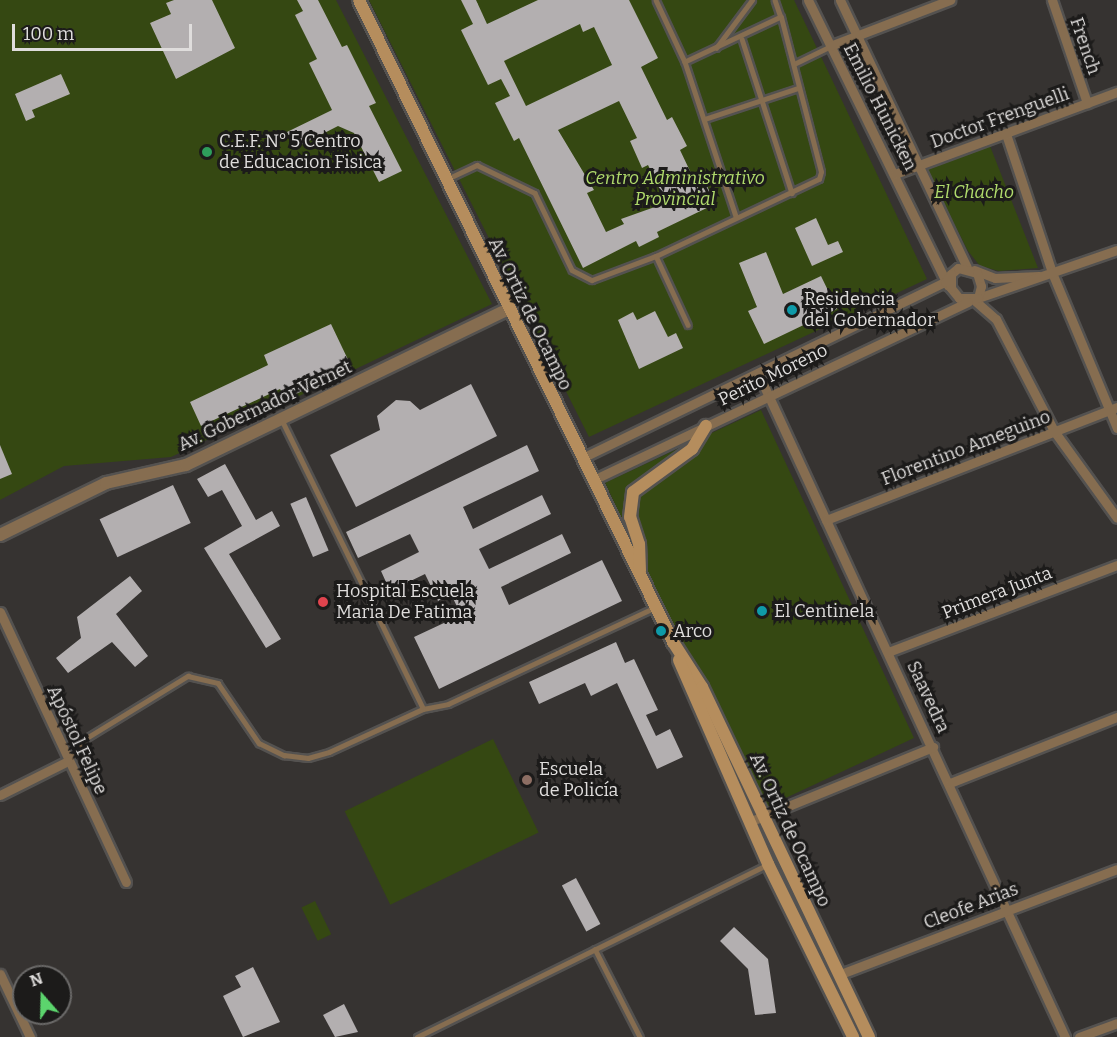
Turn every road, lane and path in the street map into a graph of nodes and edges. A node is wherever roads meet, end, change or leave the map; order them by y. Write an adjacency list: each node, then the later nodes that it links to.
1 (656, 0): 14 (lane)
2 (752, 0): 13 (lane)
3 (775, 0): 9 (lane)
4 (808, 0): 12 (street, Emilio Hunicken)
5 (840, 0): 10 (street, Emilio Hunicken)
6 (950, 0): 10 (street)
7 (1052, 0): 19 (street, French)
8 (362, 1): 24 (main road, Av. Ortiz de Ocampo)
9 (781, 17): 11 (lane); 15 (lane)
10 (858, 35): 12 (street); 22 (street, Emilio Hunicken)
11 (742, 39): 13 (lane); 18 (lane)
12 (830, 46): 15 (lane); 23 (street, Emilio Hunicken)
13 (715, 49): 14 (lane)
14 (685, 62): 20 (lane)
15 (794, 64): 16 (lane)
16 (798, 88): 18 (lane); 25 (lane)
17 (1117, 92): 19 (street, Doctor Frenguelli)
18 (761, 98): 20 (lane); 25 (lane)
19 (1087, 103): 21 (street, Doctor Frenguelli)
20 (705, 119): 26 (lane)
21 (1006, 134): 22 (street, Doctor Frenguelli); 31 (street)
22 (921, 164): 23 (street, Doctor Frenguelli); 29 (street, Emilio Hunicken)
23 (895, 174): 32 (street, Emilio Hunicken)
24 (445, 180): 28 (lane); 35 (main road, Av. Ortiz de Ocampo)
25 (792, 194): 26 (lane)
26 (736, 216): 28 (lane)
27 (1117, 250): 31 (street, Perito Moreno)
28 (656, 256): 36 (lane)
29 (970, 268): 30 (street); 31 (street, Perito Moreno); 34 (street, Emilio Hunicken)
30 (951, 274): 32 (street, Perito Moreno); 33 (street)
31 (1053, 275): 34 (street, Perito Moreno); 39 (street)
32 (945, 282): 33 (street, Emilio Hunicken); 37 (street, Perito Moreno)
33 (954, 294): 34 (street, Emilio Hunicken)
34 (973, 300): 38 (street, Perito Moreno); 43 (street, Emilio Hunicken)
35 (507, 310): 40 (street, Av. Gobernador Vernet); 44 (main road, Av. Ortiz de Ocampo)
36 (688, 325)
37 (758, 373): 38 (street, Saavedra); 44 (street, Perito Moreno)
38 (769, 396): 41 (street, Perito Moreno); 47 (street, Saavedra)
39 (1114, 408): 42 (street); 43 (street, Florentino Ameguino)
40 (281, 418): 48 (street, Av. Gobernador Vernet); 55 (lane)
41 (706, 426): 45 (street, Perito Moreno); 50 (main road)
42 (1117, 428)
43 (1054, 431): 46 (street, Emilio Hunicken); 47 (street, Florentino Ameguino)
44 (582, 458): 45 (main road, Av. Ortiz de Ocampo)
45 (593, 480): 50 (main road, Av. Ortiz de Ocampo)
46 (1117, 518)
47 (826, 519): 54 (street, Saavedra)
48 (0, 535)
49 (1117, 565): 54 (street, Primera Junta)
50 (640, 576): 51 (main road, Av. Ortiz de Ocampo)
51 (656, 607): 53 (main road, Av. Ortiz de Ocampo); 55 (lane)
52 (0, 612): 58 (street, Apóstol Felipe)
53 (673, 642): 61 (main road, Av. Ortiz de Ocampo); 62 (main road, Av. Ortiz de Ocampo)
54 (888, 652): 57 (street, Saavedra)
55 (423, 709): 58 (lane)
56 (1117, 717): 59 (street)
57 (933, 747): 59 (street, Saavedra); 61 (street)
58 (68, 761): 60 (street); 65 (street, Apóstol Felipe)
59 (950, 783): 66 (street, Saavedra)
60 (0, 795)
61 (764, 816): 62 (street); 69 (main road, Av. Ortiz de Ocampo)
62 (749, 822): 63 (main road, Av. Ortiz de Ocampo)
63 (768, 864): 67 (lane); 71 (main road, Av. Ortiz de Ocampo)
64 (1117, 869): 66 (street, Cleofe Arias)
65 (126, 882)
66 (1007, 910): 69 (street, Cleofe Arias); 76 (street, Saavedra)
67 (596, 949): 73 (lane); 74 (lane)
68 (0, 974): 72 (street)
69 (838, 975): 75 (main road, Av. Ortiz de Ocampo)
70 (1117, 1023): 77 (street)
71 (848, 1035)
72 (27, 1036)
73 (417, 1037)
74 (640, 1037)
75 (869, 1037)
76 (1065, 1037)
77 (1079, 1037)

